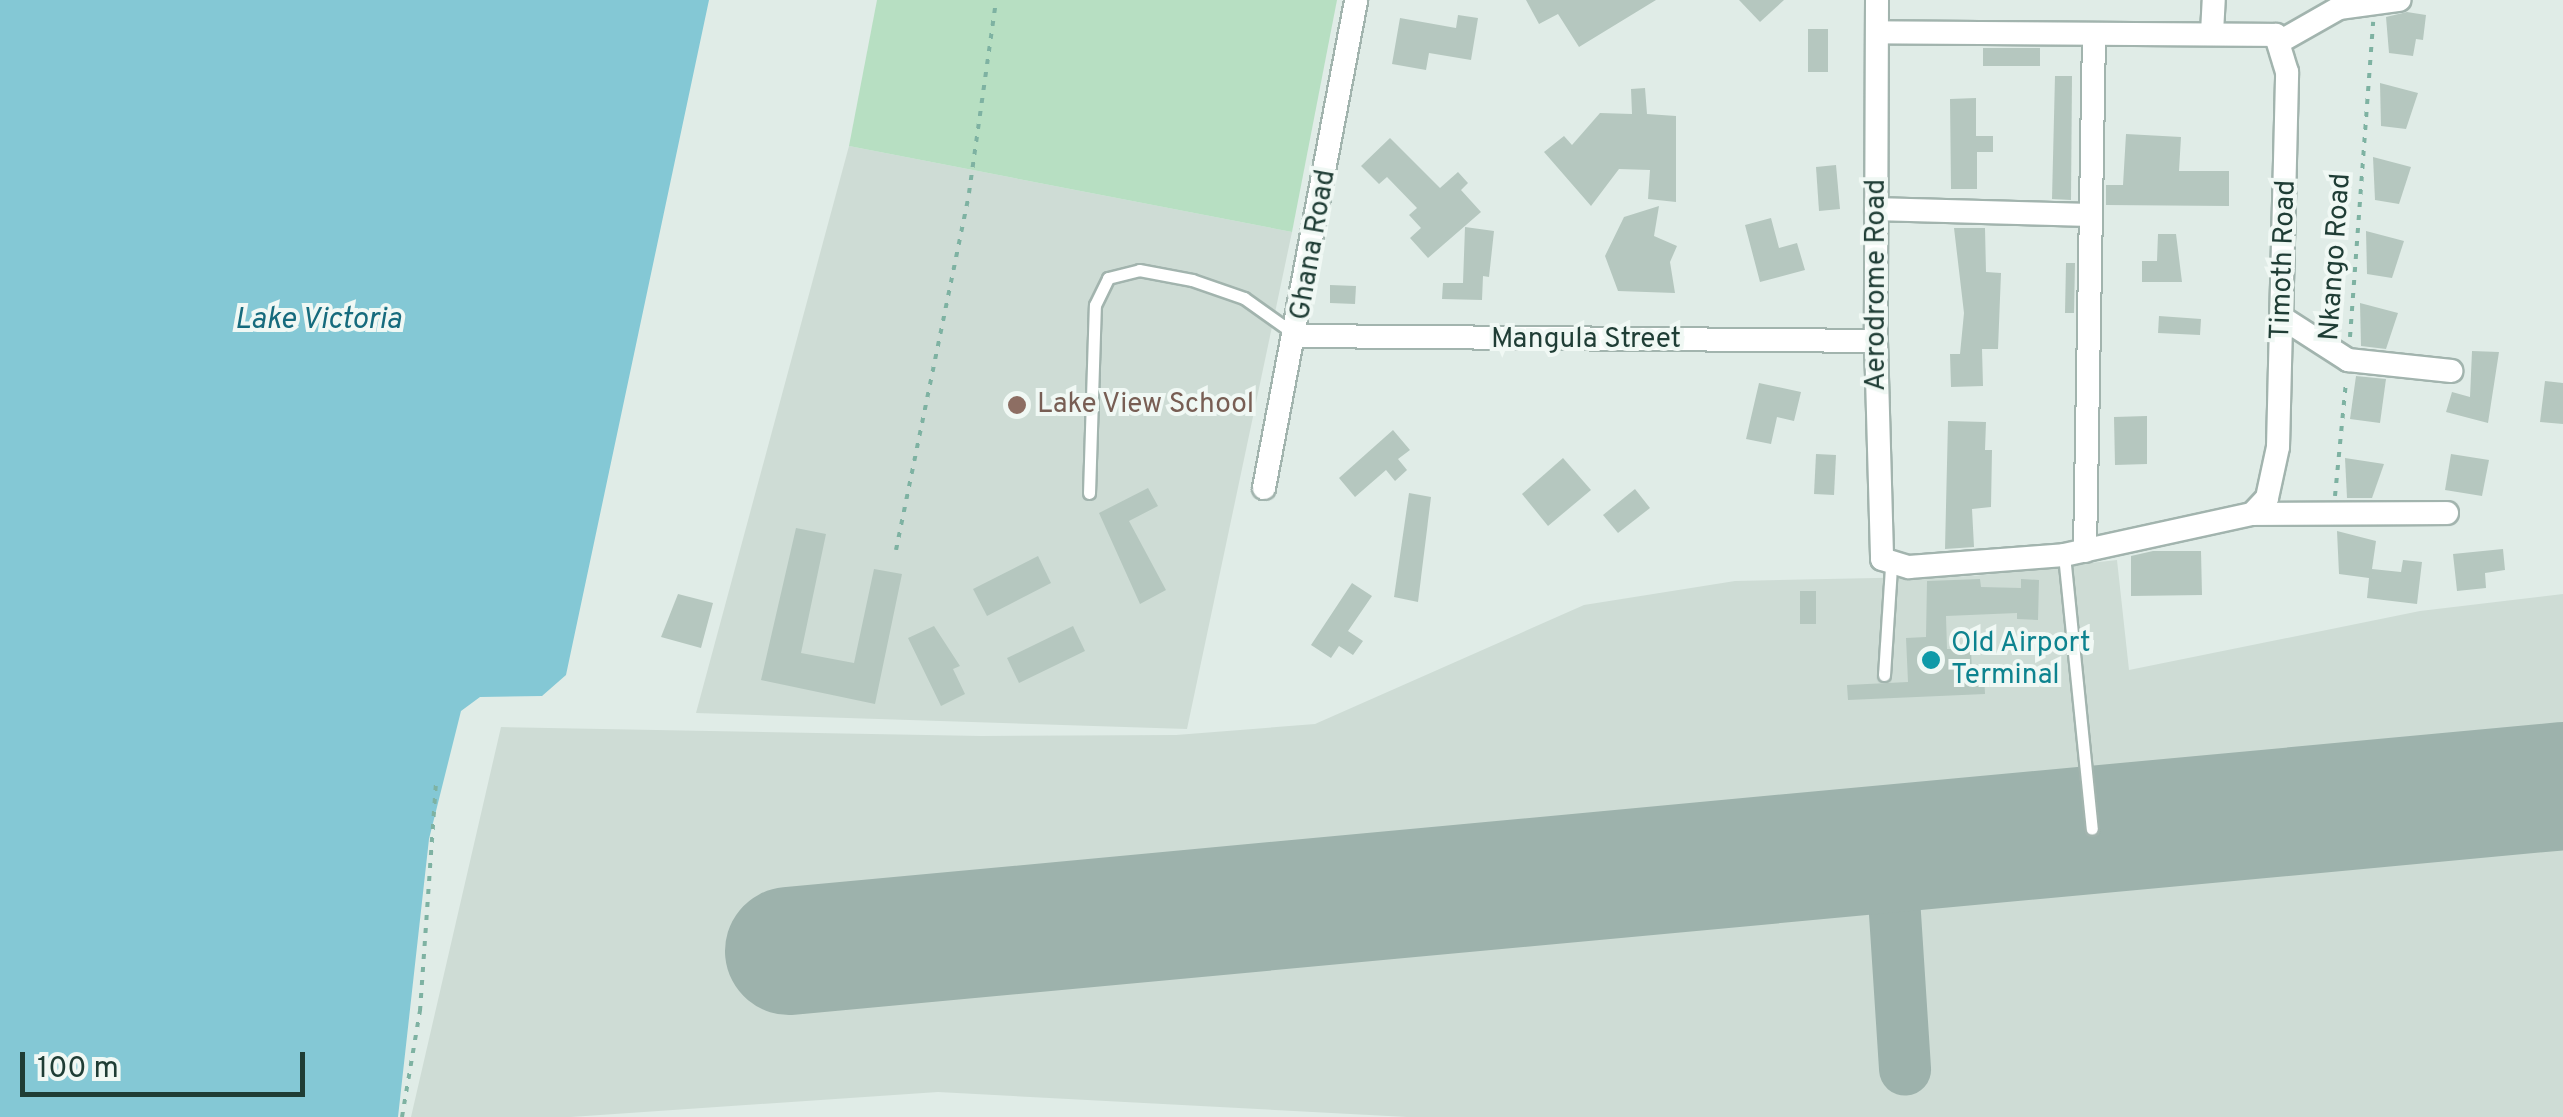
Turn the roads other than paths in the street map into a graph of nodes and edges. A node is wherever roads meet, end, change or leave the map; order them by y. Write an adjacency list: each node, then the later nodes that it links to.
1 (1356, 0): 12 (street, Ghana Road)
2 (1876, 0): 5 (street, Aerodrome Road)
3 (2214, 0): 6 (street)
4 (2387, 1): 8 (street)
5 (1877, 32): 7 (street); 9 (street, Aerodrome Road)
6 (2212, 32): 7 (street); 8 (street)
7 (2094, 34): 10 (street)
8 (2280, 41): 11 (street, Timoth Road)
9 (1876, 210): 10 (street); 13 (street, Aerodrome Road)
10 (2088, 215): 19 (street)
11 (2281, 318): 14 (street); 18 (street, Timoth Road)
12 (1297, 336): 13 (street, Mangula Street); 15 (street, Ghana Road); 16 (lane)
13 (1876, 341): 20 (street, Aerodrome Road)
14 (2450, 371)
15 (1264, 488)
16 (1089, 493)
17 (2447, 513): 18 (street)
18 (2252, 514): 19 (street)
19 (2074, 553): 20 (street); 22 (lane)
20 (1891, 566): 21 (lane)
21 (1884, 675)
22 (2092, 830)

